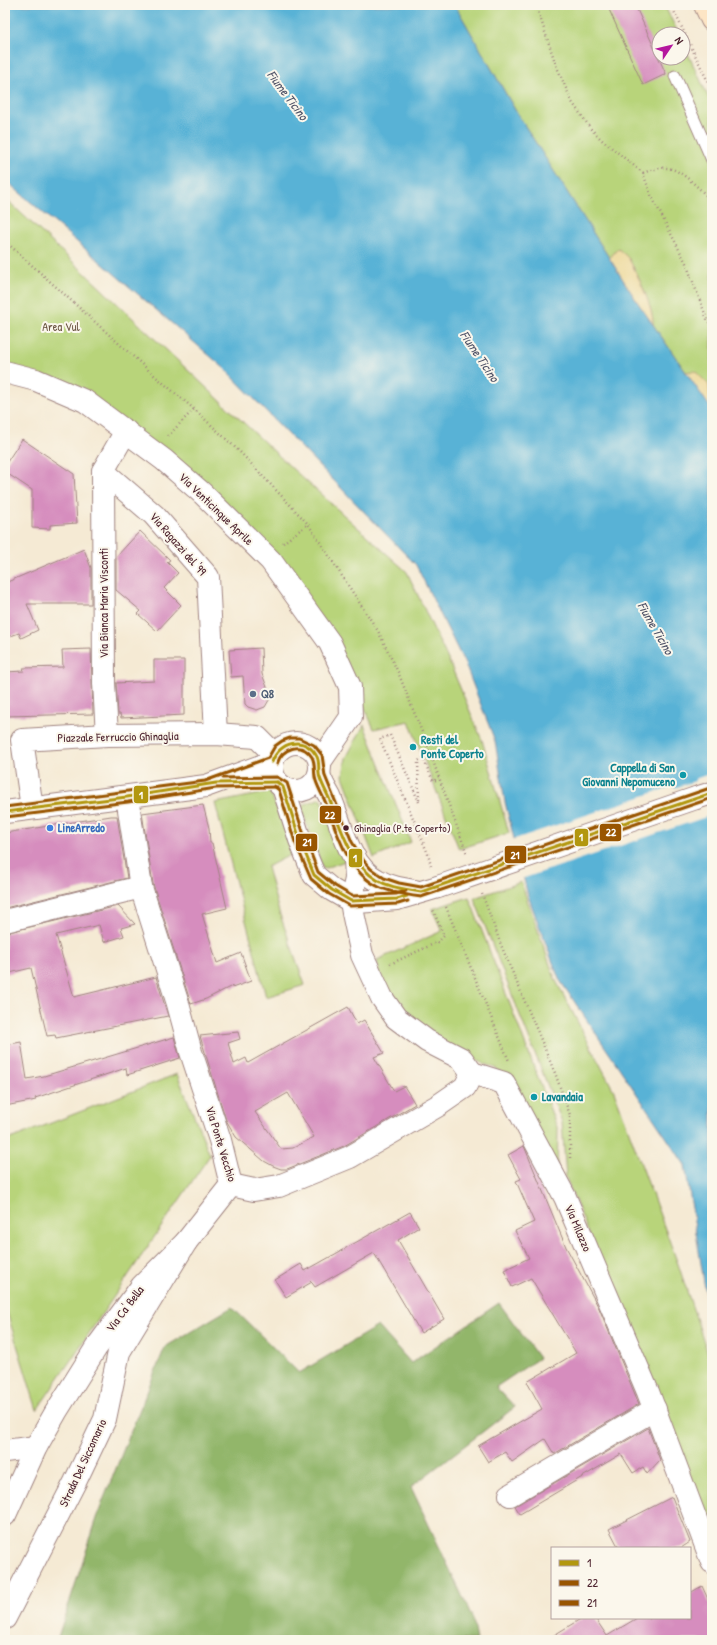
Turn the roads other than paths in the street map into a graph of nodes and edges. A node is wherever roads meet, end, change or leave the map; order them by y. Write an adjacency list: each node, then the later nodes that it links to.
1 (705, 5): 2 (main road)
2 (712, 20)
3 (675, 76): 4 (lane)
4 (712, 160)
5 (5, 372): 6 (street, Via Venticinque Aprile)
6 (126, 430): 7 (street); 11 (street, Via Venticinque Aprile)
7 (103, 470): 8 (street, Via Bianca Maria Visconti); 9 (street, Via Ragazzi del '99)
8 (107, 734): 9 (street, Piazzale Ferruccio Ghinaglia); 10 (street, Piazzale Ferruccio Ghinaglia)
9 (216, 734): 12 (street, Piazzale Ferruccio Ghinaglia)
10 (13, 739): 15 (street, Piazzale Ferruccio Ghinaglia)
11 (315, 761): 12 (street); 12 (street); 17 (street)
12 (277, 772): 14 (street); 21 (street, Piazzale Ferruccio Ghinaglia)
13 (712, 793): 20 (street, bridge)
14 (127, 797): 15 (street); 18 (street, Via Ponte Vecchio)
15 (32, 808): 16 (street)
16 (5, 812)
17 (355, 858): 19 (street); 21 (street)
18 (141, 887): 22 (street); 24 (street, Via Ponte Vecchio)
19 (394, 887): 20 (street); 21 (street)
20 (420, 892): 21 (street)
21 (351, 901): 23 (street)
22 (5, 921)
23 (472, 1073): 24 (street, Via Ponte Vecchio); 26 (street, Via Milazzo)
24 (231, 1185): 25 (street, Via Ca' Bella)
25 (186, 1242): 27 (street, Via Ca' Bella); 32 (street, Strada Del Siccomario)
26 (655, 1409): 29 (street); 31 (street, Via Milazzo)
27 (36, 1447): 28 (street); 30 (street, Via Ca' Bella)
28 (5, 1451)
29 (510, 1495)
30 (5, 1515)
31 (712, 1562)
32 (5, 1618)

